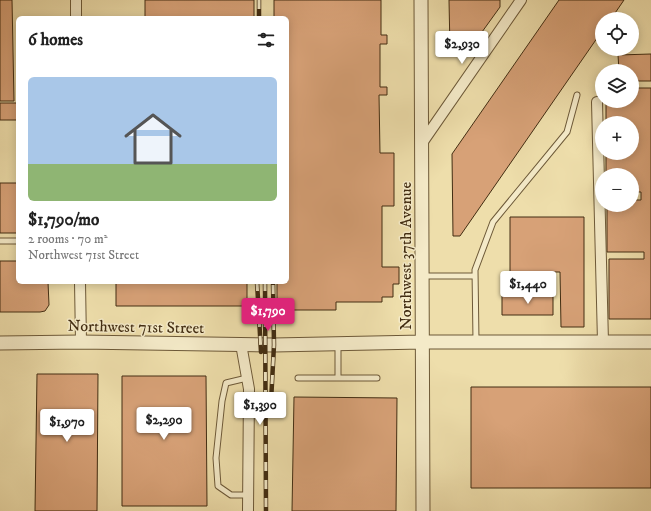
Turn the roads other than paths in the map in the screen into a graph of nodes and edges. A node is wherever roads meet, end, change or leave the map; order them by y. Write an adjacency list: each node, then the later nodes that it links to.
1 (76, 0): 4 (street)
2 (422, 0): 7 (street, Northwest 37th Avenue)
3 (521, 0): 7 (street)
4 (75, 16)
5 (577, 95): 11 (lane)
6 (596, 108): 16 (street)
7 (422, 143): 10 (street, Northwest 37th Avenue)
8 (0, 241): 9 (lane)
9 (16, 241)
10 (422, 276): 11 (lane); 14 (street, Northwest 37th Avenue)
11 (475, 276): 15 (lane)
12 (80, 284): 13 (street)
13 (81, 342): 18 (street, Northwest 71st Street); 19 (street, Northwest 71st Street)
14 (422, 342): 15 (street, Northwest 71st Street); 20 (street, Northwest 71st Street); 27 (street, Northwest 37th Avenue)
15 (476, 342): 16 (street, Northwest 71st Street)
16 (603, 342): 17 (street, Northwest 71st Street)
17 (651, 342)
18 (0, 343)
19 (240, 344): 20 (street, Northwest 71st Street); 21 (street)
20 (338, 344): 23 (lane)
21 (247, 378): 25 (street); 25 (lane)
22 (298, 378): 23 (lane)
23 (338, 378): 24 (lane)
24 (377, 378)
25 (248, 495): 26 (street)
26 (248, 511)
27 (423, 511)

